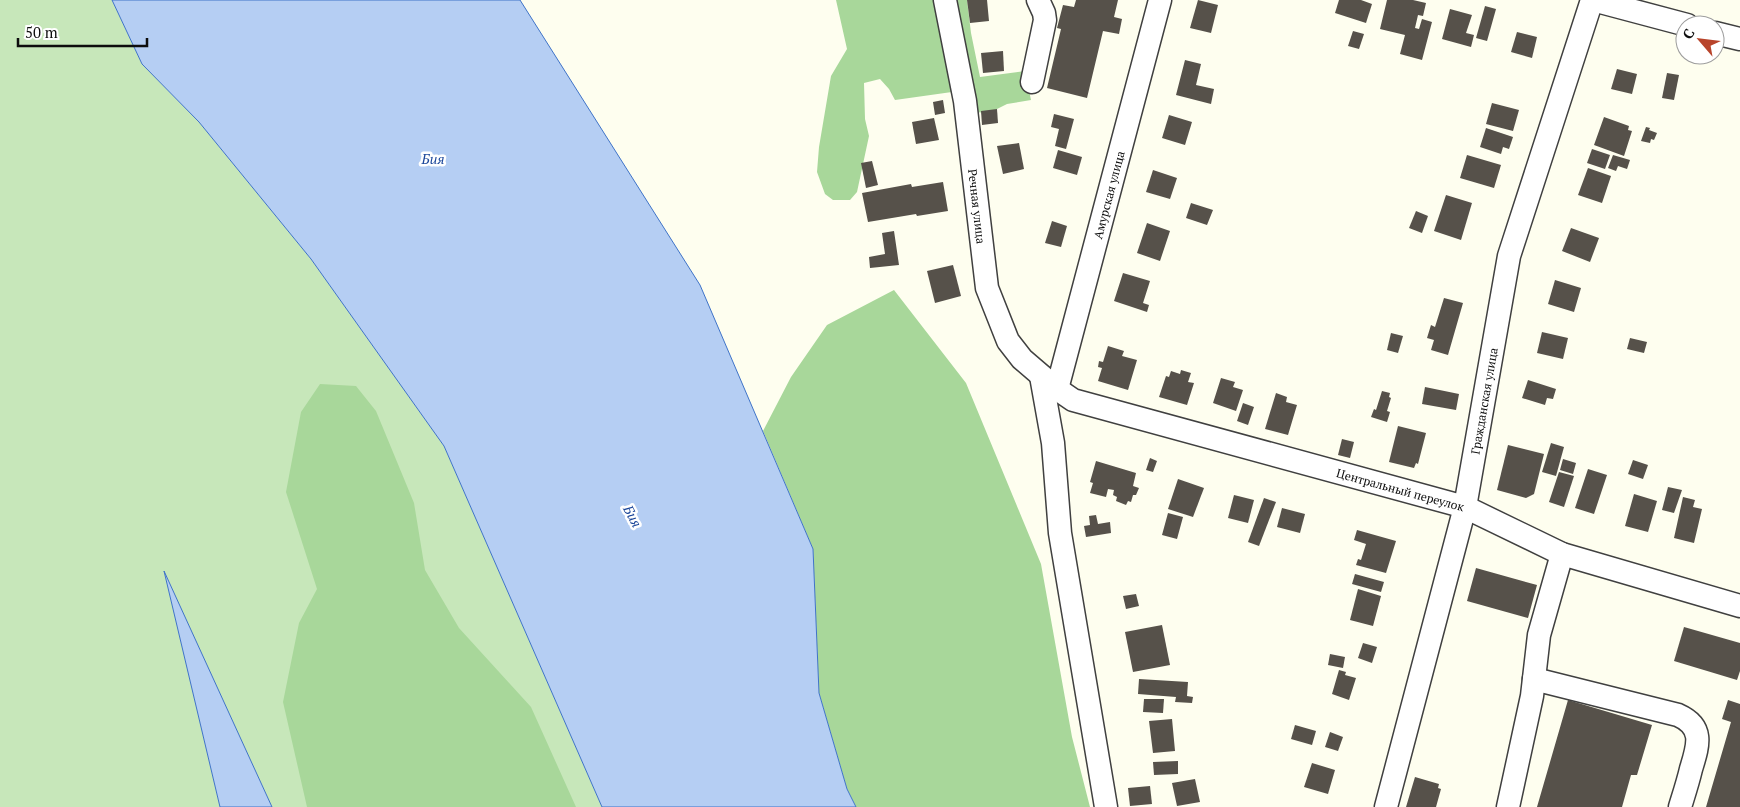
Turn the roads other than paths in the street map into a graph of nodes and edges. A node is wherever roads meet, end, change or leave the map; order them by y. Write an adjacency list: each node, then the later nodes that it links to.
1 (945, 0): 9 (street, Речная улица)
2 (1038, 0): 8 (street)
3 (1160, 0): 9 (street, Амурская улица)
4 (1592, 0): 5 (street); 10 (street, Гражданская улица)
5 (1675, 22)
6 (1725, 35): 7 (street)
7 (1740, 39)
8 (1032, 82)
9 (1049, 382): 10 (street, Центральный переулок); 14 (street)
10 (1465, 508): 11 (street, Центральный переулок); 15 (street, Гражданская улица)
11 (1562, 554): 12 (street, Центральный переулок); 13 (street)
12 (1740, 606)
13 (1534, 679): 16 (street); 17 (street)
14 (1106, 807)
15 (1386, 807)
16 (1508, 807)
17 (1680, 807)

